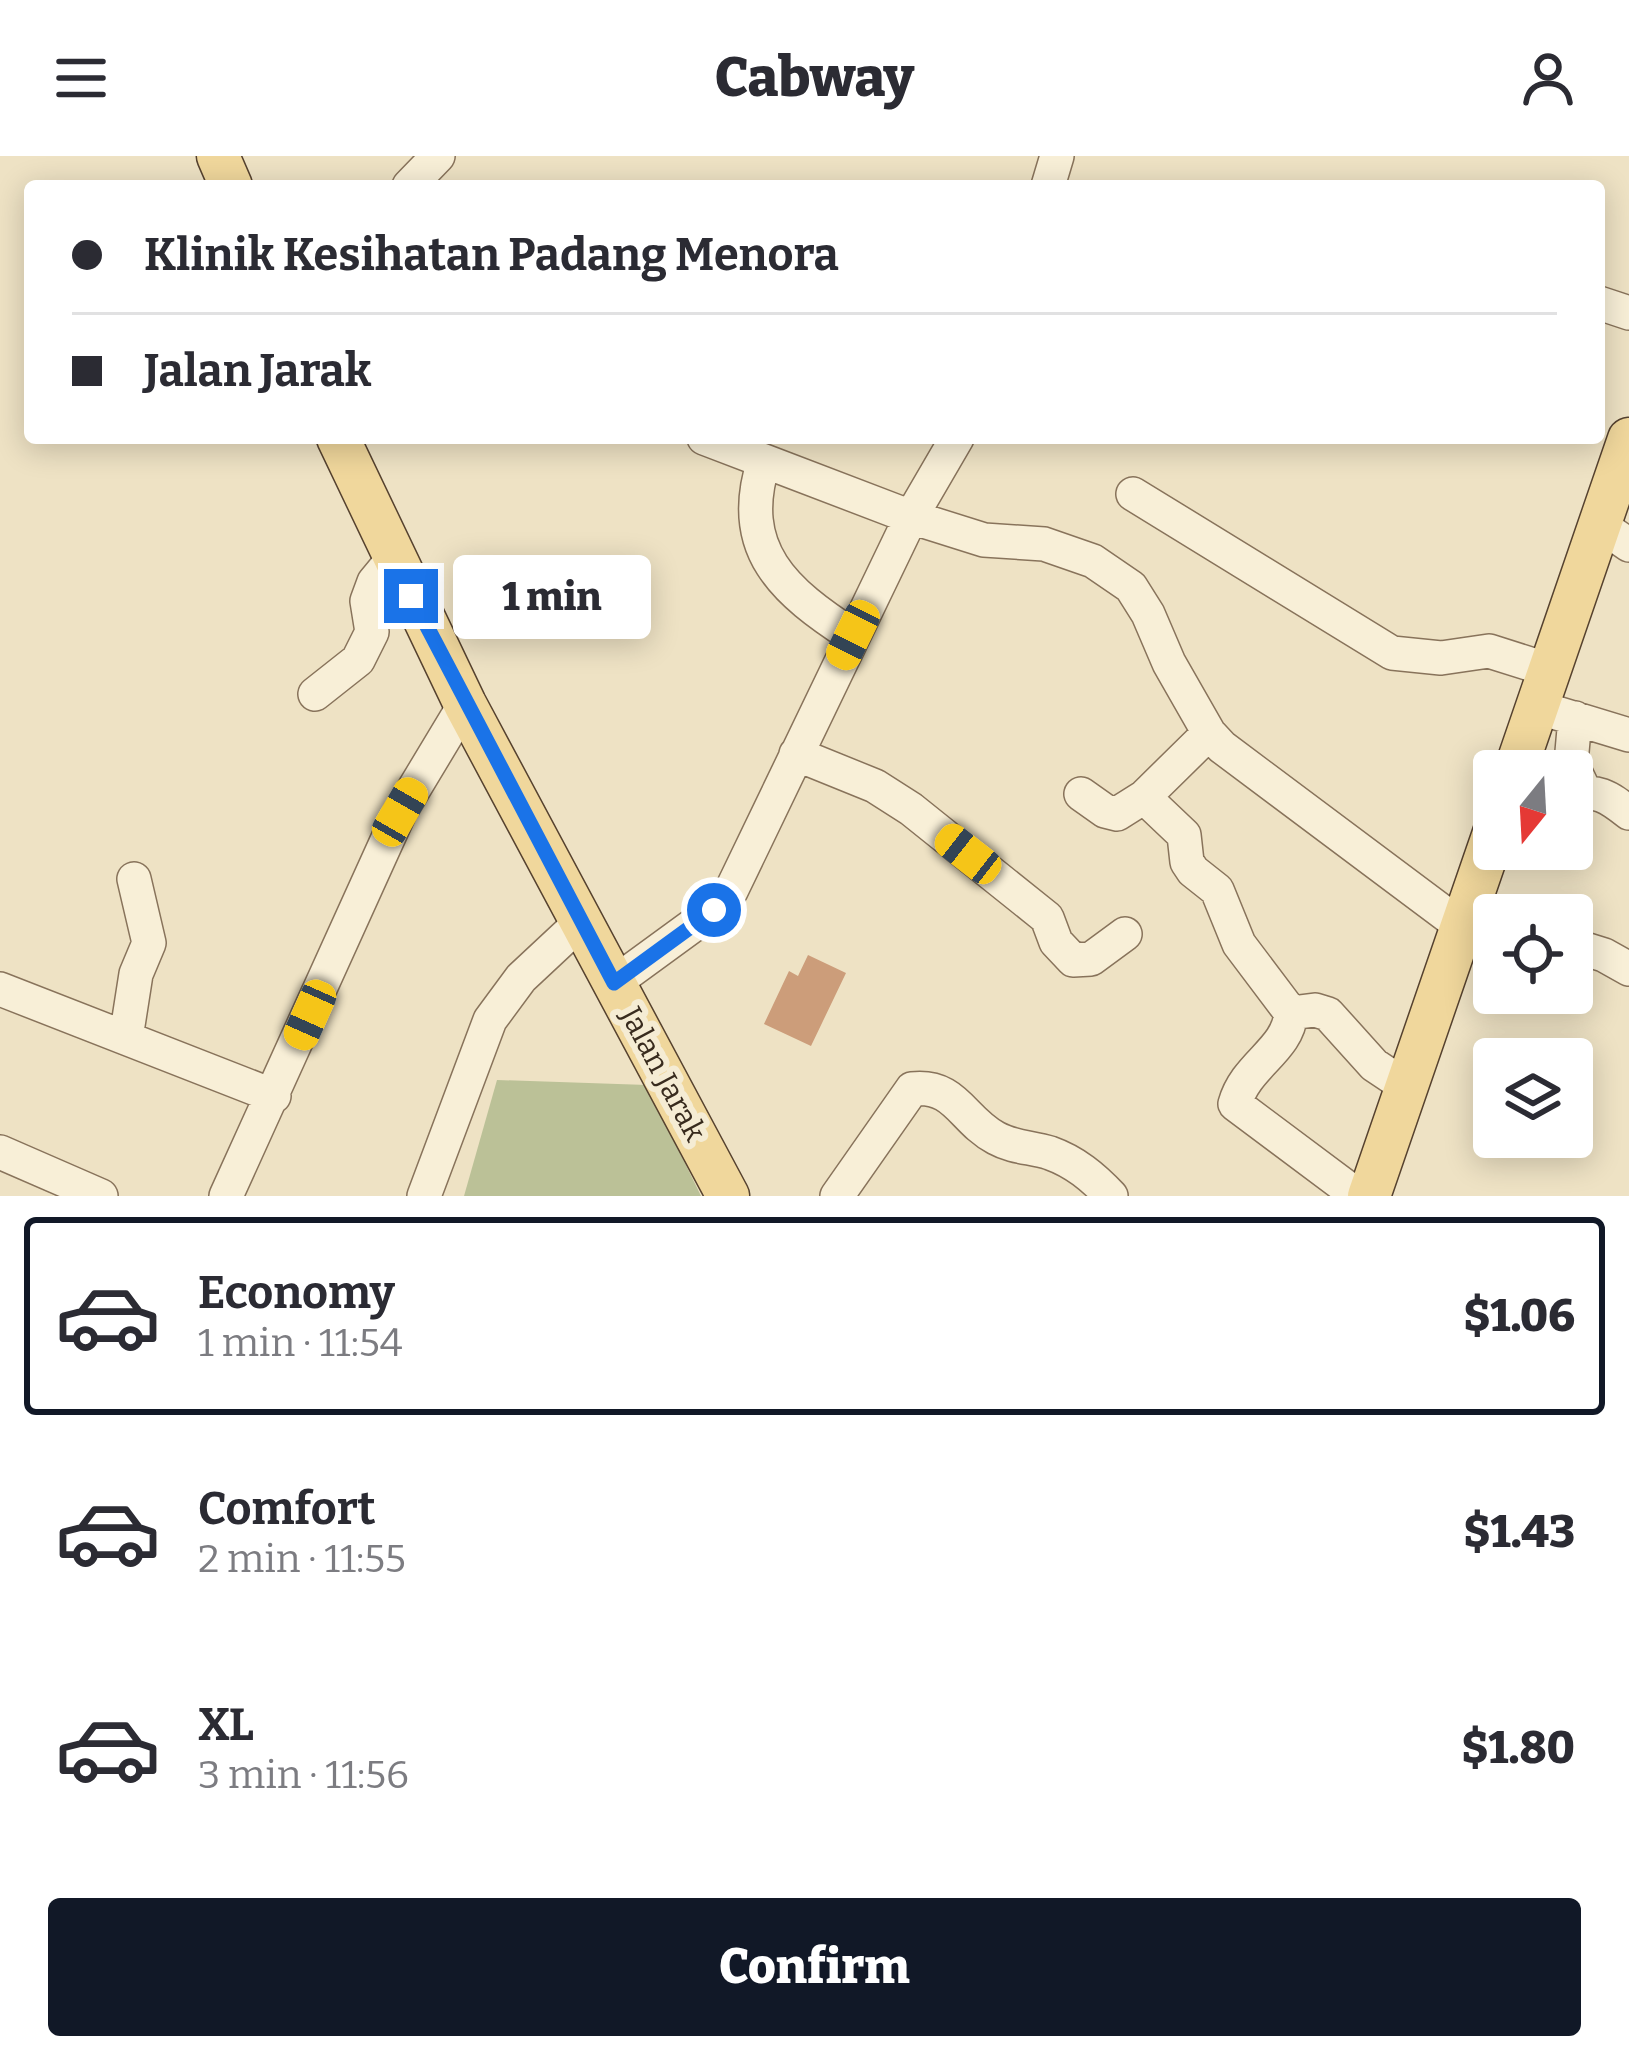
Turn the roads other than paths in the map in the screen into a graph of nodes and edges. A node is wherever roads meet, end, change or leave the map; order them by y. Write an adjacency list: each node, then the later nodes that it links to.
1 (438, 156): 2 (street)
2 (415, 180)
3 (1629, 439): 10 (main road)
4 (341, 444): 11 (main road, Jalan Jarak)
5 (720, 444): 7 (street)
6 (954, 444): 9 (street)
7 (764, 461): 9 (street); 12 (street)
8 (1132, 494): 14 (street)
9 (911, 517): 12 (street); 16 (street)
10 (1614, 535): 14 (main road)
11 (393, 559): 13 (street); 15 (main road, Jalan Jarak)
12 (853, 635): 20 (street)
13 (315, 694)
14 (1554, 698): 17 (street); 18 (main road); 19 (street)
15 (465, 704): 26 (main road, Jalan Jarak); 37 (street)
16 (1209, 733): 23 (street); 27 (street)
17 (1629, 735)
18 (1526, 750)
19 (1568, 750)
20 (796, 754): 28 (street); 32 (street)
21 (1081, 794): 23 (street)
22 (1593, 794): 24 (street)
23 (1144, 796): 34 (street)
24 (1629, 813)
25 (134, 879): 35 (street)
26 (581, 922): 32 (main road, Jalan Jarak); 41 (street)
27 (1473, 929)
28 (1125, 934)
29 (1473, 944): 36 (main road)
30 (1593, 952): 31 (street)
31 (1629, 969)
32 (614, 983): 42 (main road, Jalan Jarak)
33 (0, 989): 35 (street)
34 (1291, 1012): 36 (street); 45 (street)
35 (126, 1038): 37 (street)
36 (1407, 1088): 46 (main road)
37 (274, 1096): 40 (street)
38 (0, 1152): 39 (street)
39 (100, 1196)
40 (226, 1196)
41 (424, 1196)
42 (728, 1196)
43 (837, 1196): 44 (street)
44 (1111, 1196)
45 (1358, 1196)
46 (1369, 1196)

